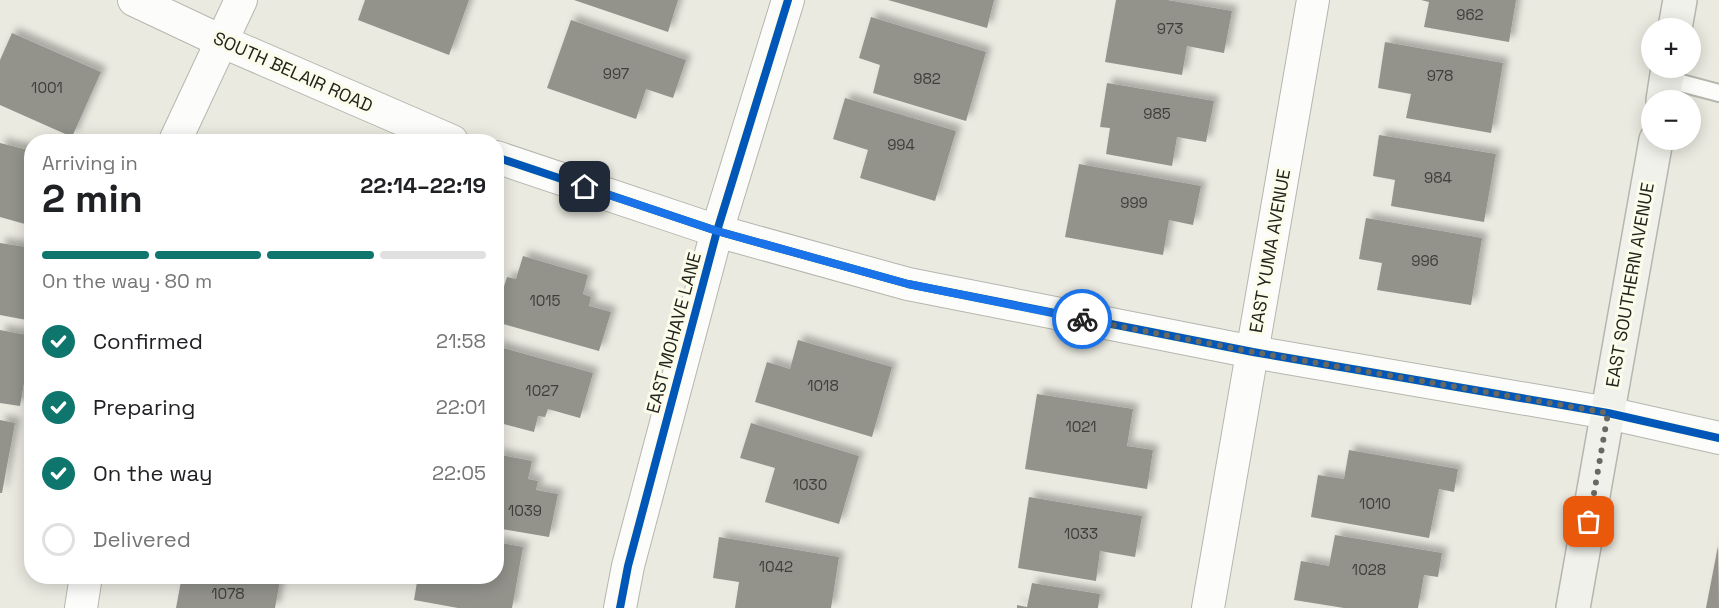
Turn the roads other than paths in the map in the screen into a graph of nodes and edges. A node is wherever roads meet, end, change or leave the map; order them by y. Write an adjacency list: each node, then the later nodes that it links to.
1 (134, 0): 7 (street, SOUTH BELAIR ROAD)
2 (241, 0): 7 (street)
3 (788, 0): 14 (street, EAST MOHAVE LANE)
4 (1314, 0): 15 (street, EAST YUMA AVENUE)
5 (1680, 0): 6 (main road)
6 (1677, 18)
7 (221, 41): 10 (street); 11 (street, SOUTH BELAIR ROAD)
8 (1666, 82): 9 (lane)
9 (1719, 93)
10 (178, 134)
11 (436, 134)
12 (1654, 150): 16 (main road, EAST SOUTHERN AVENUE)
13 (504, 160): 14 (street)
14 (717, 231): 15 (street); 20 (street, EAST MOHAVE LANE)
15 (1253, 352): 16 (street); 21 (street, EAST YUMA AVENUE)
16 (1608, 413): 17 (street); 22 (main road, EAST SOUTHERN AVENUE)
17 (1719, 438)
18 (85, 584): 19 (street)
19 (81, 608)
20 (620, 608)
21 (1208, 608)
22 (1573, 608)

